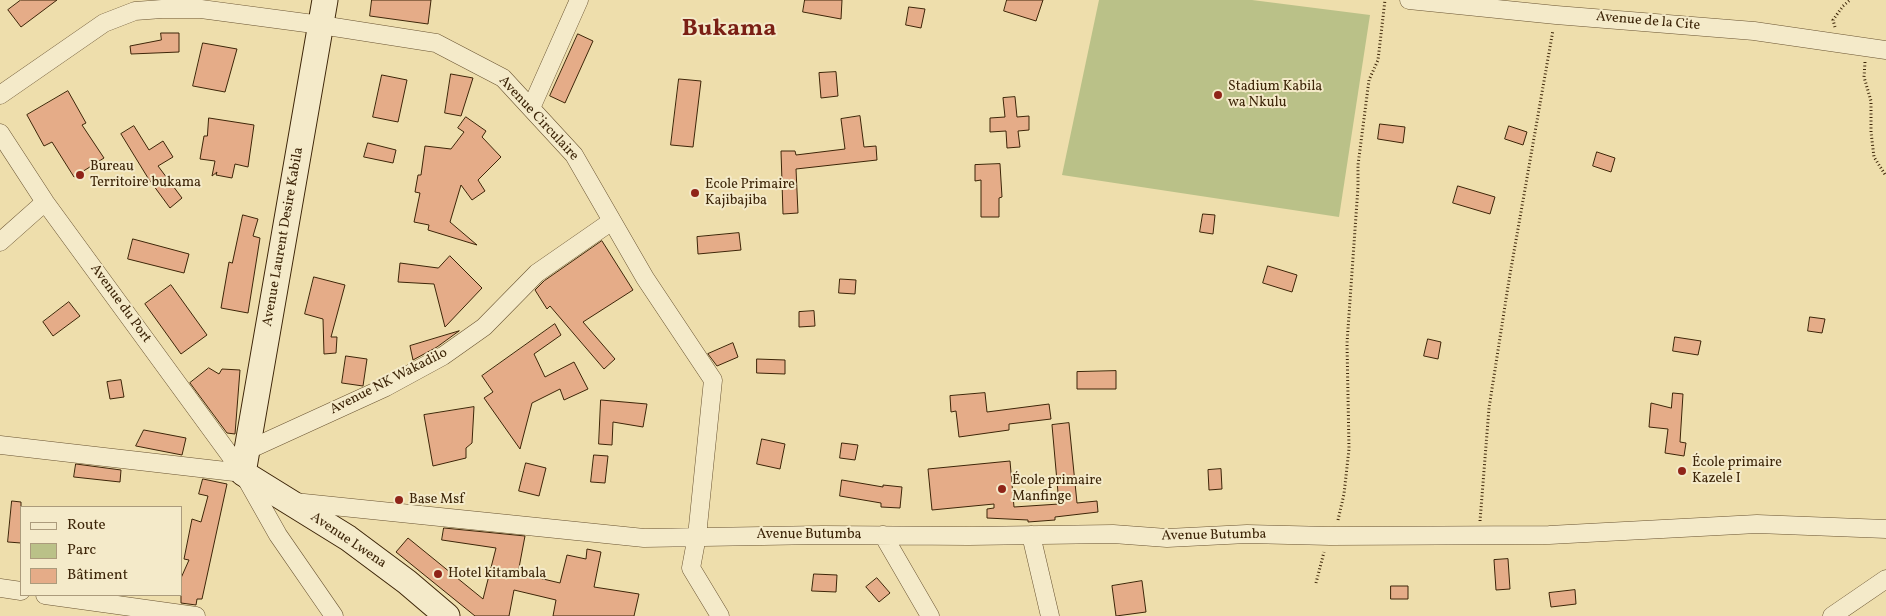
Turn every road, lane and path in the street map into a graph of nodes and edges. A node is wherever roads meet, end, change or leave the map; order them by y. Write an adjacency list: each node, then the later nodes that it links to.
1 (325, 0): 8 (main road, Avenue Laurent Desire Kabila)
2 (579, 0): 13 (street)
3 (1385, 0): 27 (path)
4 (1409, 0): 7 (street, Avenue de la Cite)
5 (1850, 0): 9 (path)
6 (136, 6): 8 (street, Avenue Circulaire); 12 (street, Avenue Circulaire)
7 (1556, 15): 9 (street, Avenue de la Cite); 25 (path)
8 (321, 25): 13 (street, Avenue Circulaire); 20 (main road, Avenue Laurent Desire Kabila)
9 (1828, 42): 10 (street, Avenue de la Cite)
10 (1864, 46): 11 (street, Avenue de la Cite); 15 (path)
11 (1886, 50)
12 (0, 95)
13 (531, 108): 17 (street, Avenue Circulaire)
14 (0, 133): 16 (street, Avenue du Port)
15 (1886, 176)
16 (45, 202): 18 (street); 20 (street, Avenue du Port)
17 (612, 220): 20 (street, Avenue NK Wakadilo); 26 (street, Avenue Circulaire)
18 (0, 242)
19 (0, 445): 20 (street)
20 (245, 462): 21 (main road, Avenue Lwena); 35 (street, Avenue du Port)
21 (290, 501): 26 (street, Avenue Butumba); 36 (main road, Avenue Lwena)
22 (1886, 529): 25 (street, Avenue Butumba)
23 (883, 535): 24 (street, Avenue Butumba); 26 (street, Avenue Butumba); 38 (street)
24 (1031, 535): 27 (street, Avenue Butumba); 39 (street)
25 (1479, 535): 27 (street, Avenue Butumba)
26 (697, 536): 37 (street, Avenue Circulaire)
27 (1330, 536): 29 (path)
28 (1886, 579): 40 (street)
29 (1316, 583)
30 (0, 588): 31 (street)
31 (20, 591)
32 (47, 596): 33 (street)
33 (75, 608): 34 (street)
34 (196, 616)
35 (334, 616)
36 (447, 616)
37 (720, 616)
38 (930, 616)
39 (1050, 616)
40 (1832, 616)

